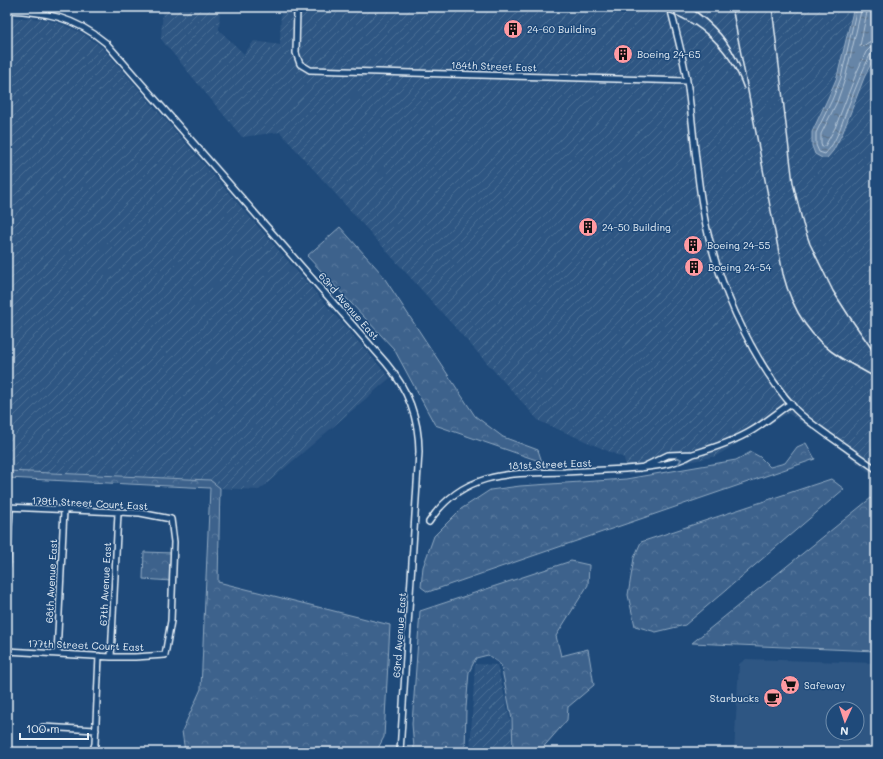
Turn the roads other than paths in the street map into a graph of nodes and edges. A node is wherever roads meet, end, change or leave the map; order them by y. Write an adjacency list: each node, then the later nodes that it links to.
1 (297, 7): 4 (street, 184th Street East)
2 (670, 7): 4 (street)
3 (7, 10): 22 (street, 63rd Avenue East)
4 (687, 81): 5 (street)
5 (791, 403): 6 (street, 181st Street East); 8 (street)
6 (693, 454): 7 (street, 181st Street East, one-way to 6); 7 (street, 181st Street East)
7 (640, 468): 12 (street, 181st Street East)
8 (876, 469)
9 (8, 507): 10 (street, 179th Street Court East); 13 (street)
10 (64, 510): 11 (street, 179th Street Court East); 15 (street, 68th Avenue East)
11 (118, 513): 16 (street, 179th Street Court East); 18 (street, 67th Avenue East)
12 (429, 522)
13 (7, 566)
14 (7, 651): 15 (street, 177th Street Court East)
15 (56, 654): 17 (street, 177th Street Court East)
16 (165, 655): 18 (street, 177th Street Court East)
17 (98, 656): 18 (street, 177th Street Court East); 20 (street)
18 (111, 656)
19 (43, 727): 20 (street)
20 (96, 730): 21 (street)
21 (92, 752)
22 (400, 752)

